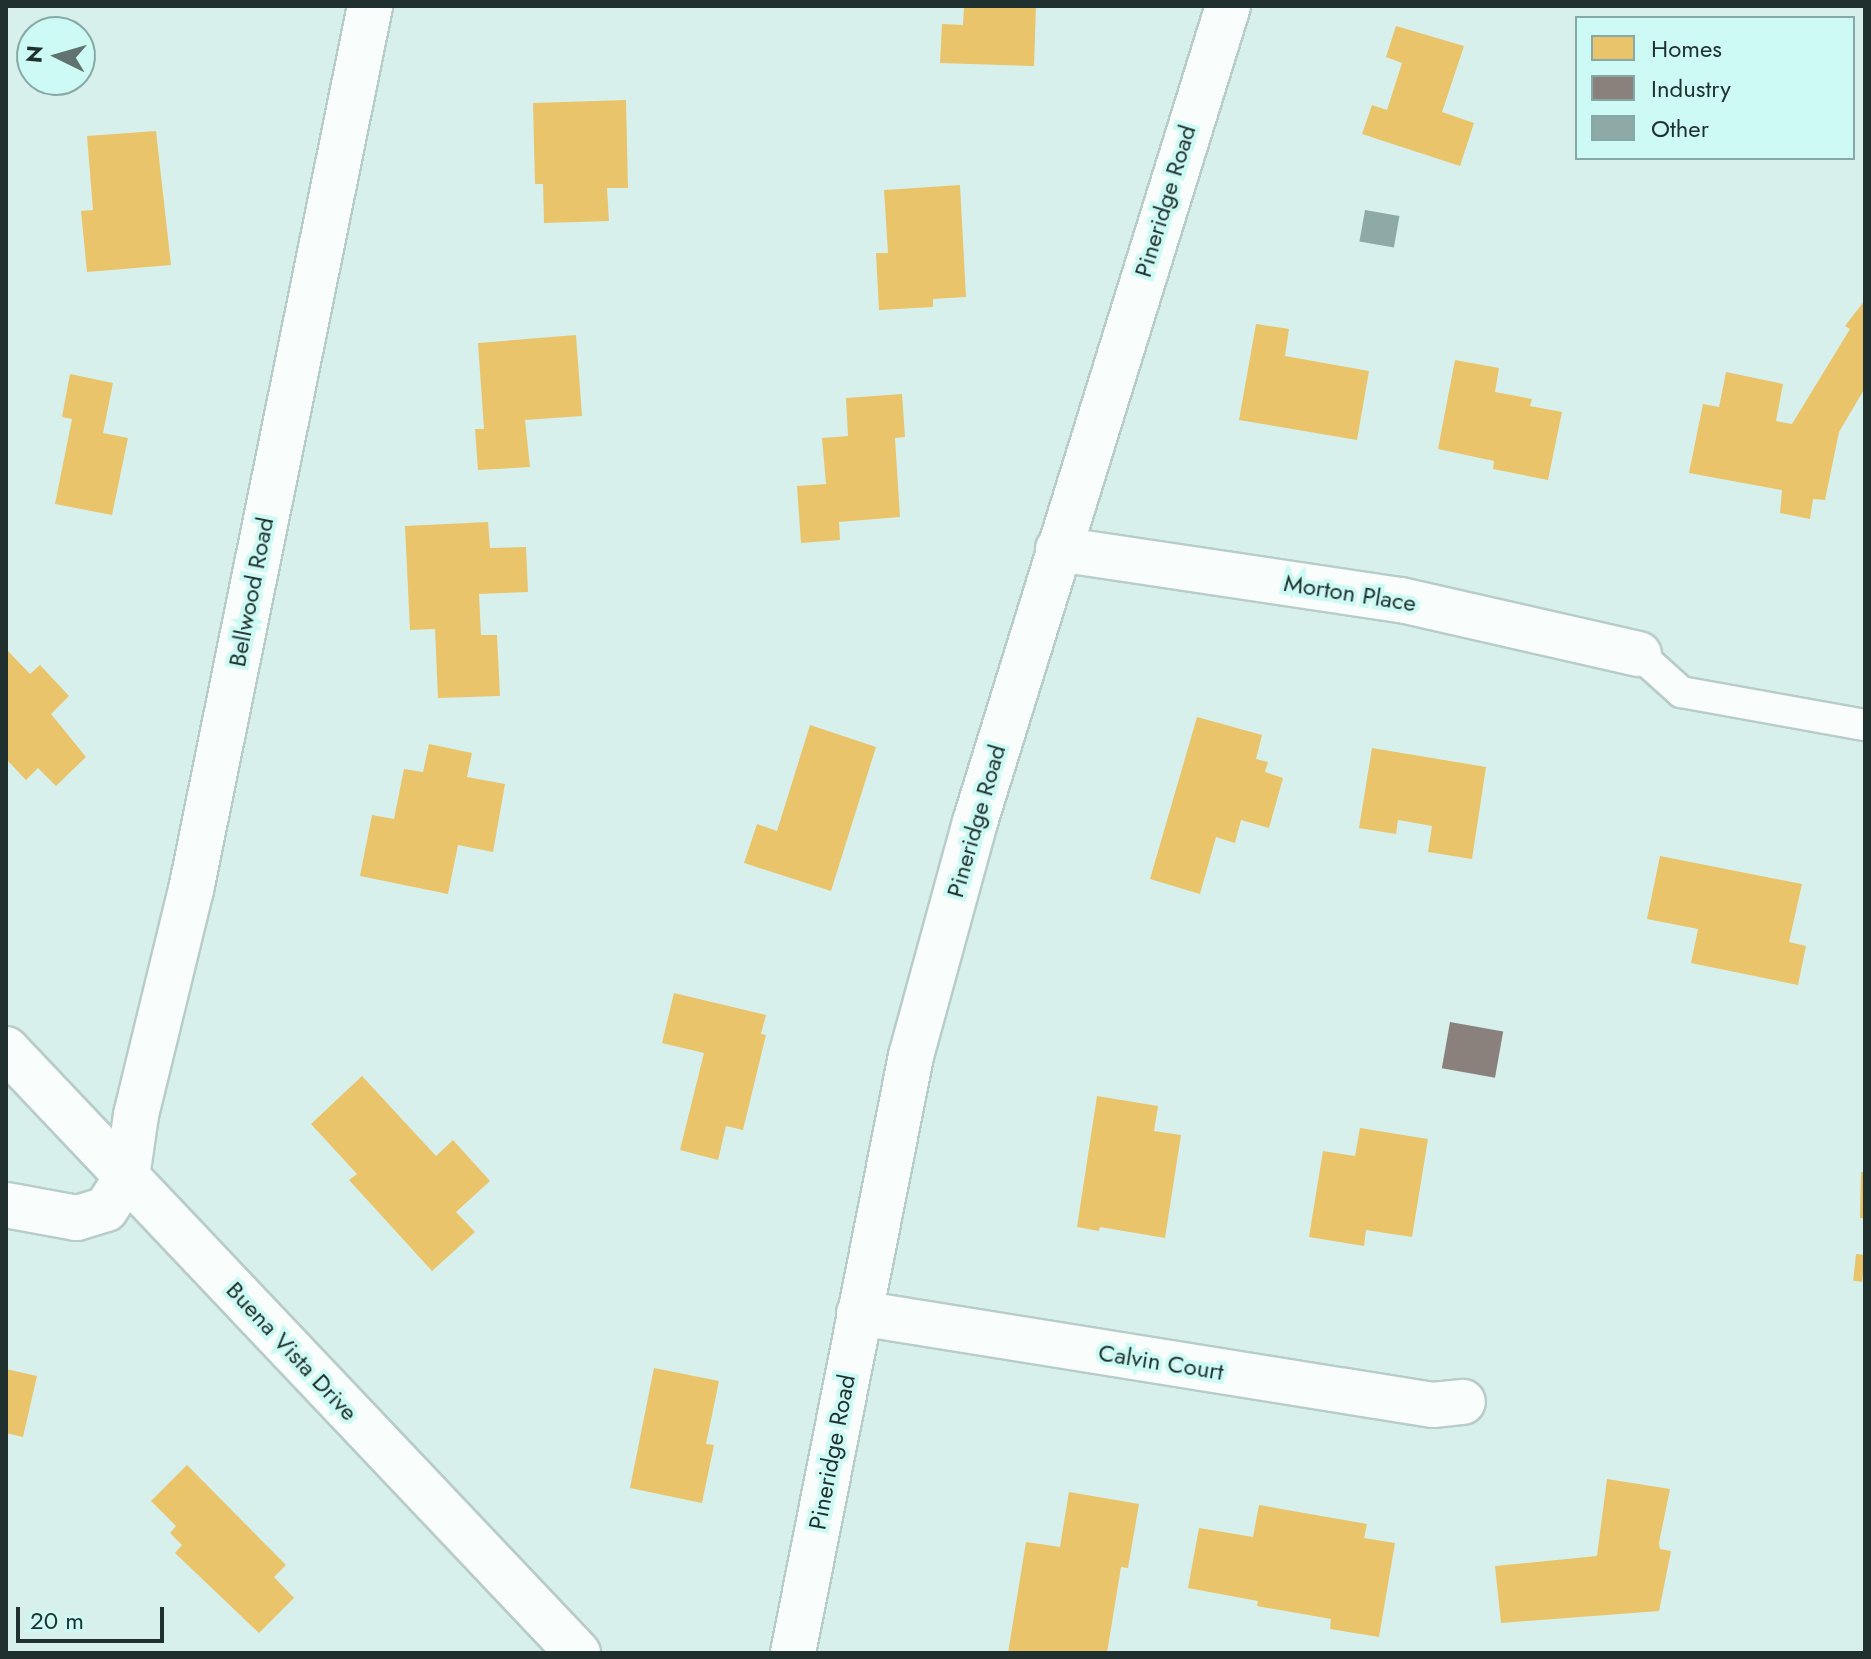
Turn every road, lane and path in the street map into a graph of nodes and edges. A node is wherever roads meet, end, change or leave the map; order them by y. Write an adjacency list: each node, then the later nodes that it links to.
1 (370, 6): 7 (street, Bellwood Road)
2 (1228, 6): 3 (street, Pineridge Road)
3 (1058, 549): 4 (street, Morton Place); 9 (street, Pineridge Road)
4 (1639, 654): 5 (lane)
5 (1865, 725)
6 (6, 1049): 7 (street, Buena Vista Drive)
7 (127, 1177): 8 (street); 11 (street, Buena Vista Drive)
8 (6, 1205)
9 (859, 1313): 10 (street, Calvin Court); 12 (street, Pineridge Road)
10 (1463, 1402)
11 (578, 1653)
12 (793, 1653)

